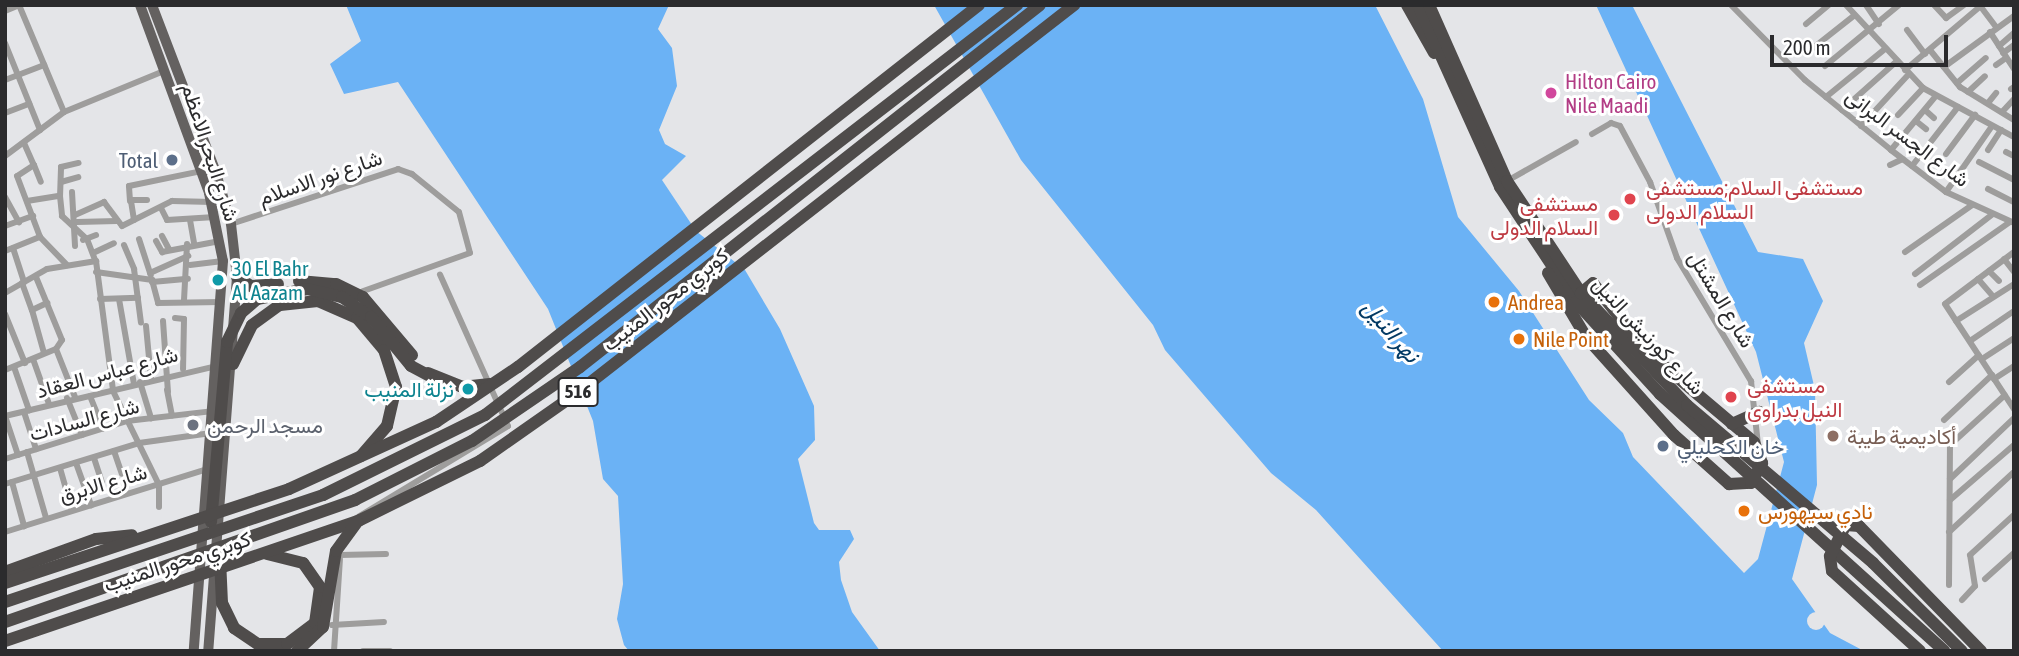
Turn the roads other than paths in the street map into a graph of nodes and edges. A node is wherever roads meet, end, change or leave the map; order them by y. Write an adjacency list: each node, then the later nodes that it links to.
1 (19, 5): 19 (street); 37 (street)
2 (140, 5): 42 (main road, شارع البحر الاعظم)
3 (152, 5): 118 (main road, شارع البحر الاعظم)
4 (979, 5): 188 (highway, كوبري محور المنيب / 516)
5 (1017, 5): 253 (highway, كوبري محور المنيب / 516)
6 (1040, 5): 255 (highway, كوبري محور المنيب / 516)
7 (1074, 5): 237 (highway, كوبري محور المنيب / 516)
8 (1407, 5): 36 (highway)
9 (1418, 5): 36 (highway, شارع كورنيش النيل)
10 (1429, 5): 91 (highway, شارع كورنيش النيل)
11 (1731, 5): 51 (street, شارع الجسر البرانى)
12 (1829, 5): 22 (street)
13 (1846, 5): 20 (street)
14 (1866, 5): 23 (street)
15 (1899, 5): 23 (street)
16 (1934, 5): 17 (street)
17 (1964, 5)
18 (1982, 6): 24 (street); 32 (street)
19 (5, 10)
20 (1855, 15): 26 (street); 30 (street)
21 (2014, 16): 24 (street)
22 (1806, 24)
23 (1879, 24): 26 (street)
24 (1993, 29): 33 (street); 40 (street)
25 (1907, 30): 32 (street)
26 (1870, 31): 31 (street); 39 (street)
27 (2014, 33): 33 (street)
28 (6, 45): 44 (street)
29 (2014, 46): 33 (street)
30 (1813, 48)
31 (1886, 48): 35 (street); 51 (street)
32 (1928, 52): 40 (street); 43 (street)
33 (2003, 52): 38 (street); 41 (street)
34 (1986, 58): 47 (street)
35 (1897, 61): 43 (street); 57 (street)
36 (1442, 62): 130 (highway, شارع كورنيش النيل)
37 (44, 65): 44 (street); 59 (street)
38 (1996, 65)
39 (1825, 66)
40 (1944, 67): 47 (street)
41 (2014, 69)
42 (164, 71): 59 (street); 88 (main road, شارع البحر الاعظم)
43 (1907, 72): 48 (street); 67 (street)
44 (18, 75): 46 (street); 55 (street)
45 (1985, 76): 49 (street)
46 (5, 80)
47 (1957, 83): 49 (street)
48 (1923, 88): 52 (street); 62 (street)
49 (1968, 92): 53 (street)
50 (1996, 93): 53 (street)
51 (1826, 97): 57 (street, شارع الجسر البرانى)
52 (1935, 97): 56 (street); 58 (street)
53 (1988, 103): 60 (street)
54 (2012, 103): 60 (street)
55 (29, 104): 61 (street); 70 (street)
56 (1958, 107): 63 (street); 87 (street)
57 (1842, 110): 67 (street, شارع الجسر البرانى)
58 (1925, 110): 64 (street); 65 (street)
59 (64, 112): 70 (street)
60 (2002, 112): 66 (street)
61 (5, 113)
62 (1898, 115)
63 (1975, 115): 68 (street); 79 (street)
64 (1934, 118)
65 (1916, 121): 69 (street); 76 (street)
66 (2014, 121)
67 (1861, 126): 76 (street, شارع الجسر البرانى)
68 (1992, 126): 71 (street); 96 (street)
69 (1926, 128)
70 (40, 130): 75 (street)
71 (2001, 130): 73 (street); 77 (street)
72 (1592, 134): 200 (street, شارع المشتل)
73 (2014, 137)
74 (1576, 142): 91 (street)
75 (23, 143): 80 (street); 85 (street)
76 (1891, 150): 82 (street, شارع الجسر البرانى)
77 (1988, 150)
78 (2006, 152): 81 (street)
79 (1946, 153)
80 (5, 156)
81 (2014, 156)
82 (1903, 159): 86 (street); 87 (street, شارع الجسر البرانى)
83 (1979, 162): 90 (street)
84 (79, 163): 93 (street)
85 (34, 165): 92 (street); 101 (street)
86 (1890, 165)
87 (1912, 166): 96 (street, شارع الجسر البرانى)
88 (202, 171): 102 (street); 103 (main road, شارع البحر الاعظم)
89 (78, 177): 93 (street)
90 (2014, 180)
91 (1507, 181): 156 (highway, شارع كورنيش النيل)
92 (41, 182)
93 (61, 182): 98 (street)
94 (1988, 189): 104 (street)
95 (72, 192): 112 (street)
96 (1946, 192): 105 (street, شارع الجسر البرانى)
97 (5, 197): 116 (street)
98 (60, 197): 101 (street); 106 (street)
99 (75, 200): 112 (street)
100 (147, 200): 102 (street)
101 (27, 201): 110 (street)
102 (130, 201): 113 (street)
103 (212, 202): 107 (street); 111 (main road, شارع البحر الاعظم)
104 (2014, 202)
105 (1972, 205): 109 (street, شارع الجسر البرانى); 128 (street)
106 (59, 207): 108 (street); 112 (street)
107 (161, 208): 113 (street); 114 (street)
108 (50, 210)
109 (1993, 214): 117 (street, شارع الجسر البرانى); 142 (street)
110 (33, 216): 116 (street); 121 (street)
111 (215, 216): 114 (street); 123 (main road, شارع البحر الاعظم)
112 (77, 218): 115 (street); 115 (street); 122 (street); 122 (street)
113 (134, 220): 115 (street)
114 (190, 220): 125 (street)
115 (117, 221)
116 (19, 222): 119 (street)
117 (2012, 223): 153 (street)
118 (231, 224): 146 (main road, شارع البحر الاعظم); 154 (street, شارع نور الاسلام)
119 (5, 226)
120 (96, 235): 122 (street)
121 (40, 237): 127 (street); 136 (street)
122 (87, 239): 132 (street)
123 (220, 242): 125 (street); 135 (main road, شارع البحر الاعظم)
124 (114, 243): 132 (street)
125 (190, 244): 131 (street); 147 (street)
126 (124, 245): 143 (street)
127 (9, 249): 151 (street)
128 (1905, 252)
129 (2014, 252): 134 (street)
130 (1540, 254): 170 (highway, شارع كورنيش النيل); 213 (highway)
131 (188, 256): 137 (street); 147 (street)
132 (94, 257): 136 (street); 140 (street)
133 (47, 259): 138 (street)
134 (2004, 259): 139 (street); 141 (street)
135 (223, 261): 137 (street); 162 (main road, شارع البحر الاعظم)
136 (67, 265): 138 (street)
137 (187, 268): 148 (street)
138 (50, 269): 145 (street)
139 (1989, 271): 149 (street); 150 (street)
140 (96, 272): 143 (street); 158 (street)
141 (2014, 272)
142 (1915, 274)
143 (134, 275): 147 (street); 160 (street)
144 (440, 275): 247 (street)
145 (36, 277): 151 (street); 163 (street)
146 (237, 277): 177 (main road, شارع البحر الاعظم); 186 (highway)
147 (151, 278): 148 (street); 161 (street)
148 (188, 279): 161 (street)
149 (1978, 279): 157 (street); 169 (street)
150 (1999, 281)
151 (23, 283): 155 (street); 164 (street)
152 (2014, 284): 157 (street)
153 (1920, 285)
154 (363, 291)
155 (5, 293)
156 (1581, 293): 170 (highway, شارع كورنيش النيل); 207 (highway)
157 (1991, 294): 169 (street)
158 (100, 299): 159 (street); 191 (street)
159 (119, 299): 160 (street); 190 (street)
160 (138, 299): 187 (street)
161 (184, 300): 162 (street)
162 (222, 302): 179 (main road, شارع البحر الاعظم)
163 (47, 303): 164 (street); 173 (street)
164 (32, 310): 174 (street)
165 (2014, 311): 172 (street)
166 (5, 314): 178 (street)
167 (175, 318): 182 (street)
168 (163, 321): 184 (street)
169 (1956, 321): 172 (street)
170 (1609, 333): 267 (highway, شارع كورنيش النيل); 268 (highway, شارع كورنيش النيل)
171 (2014, 338): 175 (street)
172 (1970, 341): 175 (street)
173 (55, 349): 174 (street); 194 (street)
174 (44, 353): 176 (street)
175 (1980, 357): 185 (street); 189 (street)
176 (33, 359): 178 (street); 196 (street)
177 (230, 359): 186 (highway); 223 (highway); 242 (highway); 243 (main road, شارع البحر الاعظم)
178 (25, 363): 181 (street)
179 (218, 366): 182 (street, شارع عباس العقاد); 199 (main road, شارع البحر الاعظم)
180 (2014, 366): 185 (street)
181 (14, 367): 183 (street); 198 (street)
182 (183, 369): 184 (street, شارع عباس العقاد)
183 (5, 370)
184 (165, 374): 187 (street, شارع عباس العقاد); 202 (street)
185 (1993, 377): 192 (street); 205 (street)
186 (434, 378): 188 (highway)
187 (151, 379): 190 (street, شارع عباس العقاد)
188 (500, 380): 223 (highway, كوبري محور المنيب / 516)
189 (1949, 382)
190 (137, 383): 191 (street, شارع عباس العقاد); 203 (street)
191 (113, 391): 193 (street, شارع عباس العقاد); 206 (street)
192 (2005, 395): 195 (street); 227 (street)
193 (90, 396): 194 (street, شارع عباس العقاد); 208 (street)
194 (71, 398): 196 (street, شارع عباس العقاد); 210 (street)
195 (2012, 400): 197 (street)
196 (49, 404): 198 (street, شارع عباس العقاد)
197 (2014, 409)
198 (26, 411): 201 (street, شارع عباس العقاد); 214 (street)
199 (215, 411): 202 (street, شارع السادات); 209 (main road, شارع البحر الاعظم)
200 (1759, 412): 207 (highway); 213 (street, شارع المشتل)
201 (5, 416): 217 (street)
202 (172, 416): 203 (street, شارع السادات)
203 (151, 418): 206 (street, شارع السادات)
204 (2014, 418): 227 (street)
205 (1944, 420)
206 (127, 421): 208 (street, شارع السادات); 211 (street)
207 (1732, 424): 213 (highway)
208 (103, 428): 210 (street, شارع السادات)
209 (211, 433): 211 (street); 222 (main road, شارع البحر الاعظم)
210 (82, 435): 214 (street, شارع السادات)
211 (139, 443): 215 (street); 230 (street)
212 (2014, 444): 231 (street)
213 (1758, 446)
214 (36, 449): 216 (street, شارع السادات)
215 (114, 451): 218 (street); 225 (street)
216 (27, 452): 217 (street, شارع السادات); 226 (street)
217 (18, 455): 219 (street, شارع السادات)
218 (94, 458): 220 (street); 228 (street)
219 (5, 459)
220 (76, 463): 221 (street); 232 (street)
221 (60, 468): 226 (street); 234 (street)
222 (210, 468): 230 (street, شارع الابرق); 242 (main road, شارع البحر الاعظم)
223 (344, 468): 240 (highway, كوبري محور المنيب / 516)
224 (2014, 472): 241 (street)
225 (122, 474)
226 (34, 475): 229 (street); 236 (street)
227 (1950, 479): 231 (street)
228 (102, 482)
229 (8, 483): 238 (street)
230 (159, 485): 232 (street, شارع الابرق); 233 (street)
231 (1950, 500): 241 (street)
232 (92, 505): 234 (street, شارع الابرق)
233 (159, 507)
234 (72, 510): 236 (street, شارع الابرق)
235 (2014, 515): 252 (street)
236 (46, 518): 238 (street, شارع الابرق)
237 (360, 520): 245 (highway, كوبري محور المنيب / 516); 262 (highway)
238 (24, 526): 239 (street, شارع الابرق)
239 (5, 532)
240 (156, 532): 248 (highway); 250 (highway, كوبري محور المنيب / 516)
241 (1949, 532): 251 (street)
242 (202, 536): 257 (main road, شارع البحر الاعظم)
243 (216, 552): 245 (highway); 258 (main road, شارع البحر الاعظم)
244 (2014, 553): 249 (street)
245 (259, 554): 259 (highway, كوبري محور المنيب / 516)
246 (386, 554): 247 (street)
247 (340, 555): 256 (street)
248 (5, 572)
249 (1984, 579)
250 (5, 583)
251 (1949, 585)
252 (1962, 600)
253 (5, 602)
254 (384, 621): 256 (street)
255 (5, 622)
256 (332, 625): 263 (street)
257 (196, 634): 258 (main road); 260 (main road, شارع البحر الاعظم)
258 (210, 635): 261 (main road, شارع البحر الاعظم)
259 (5, 641)
260 (194, 651)
261 (208, 651)
262 (297, 651)
263 (334, 651)
264 (363, 651): 265 (street)
265 (390, 651)
266 (1920, 651): 269 (highway)
267 (1944, 651)
268 (1962, 651)
269 (1981, 651)

